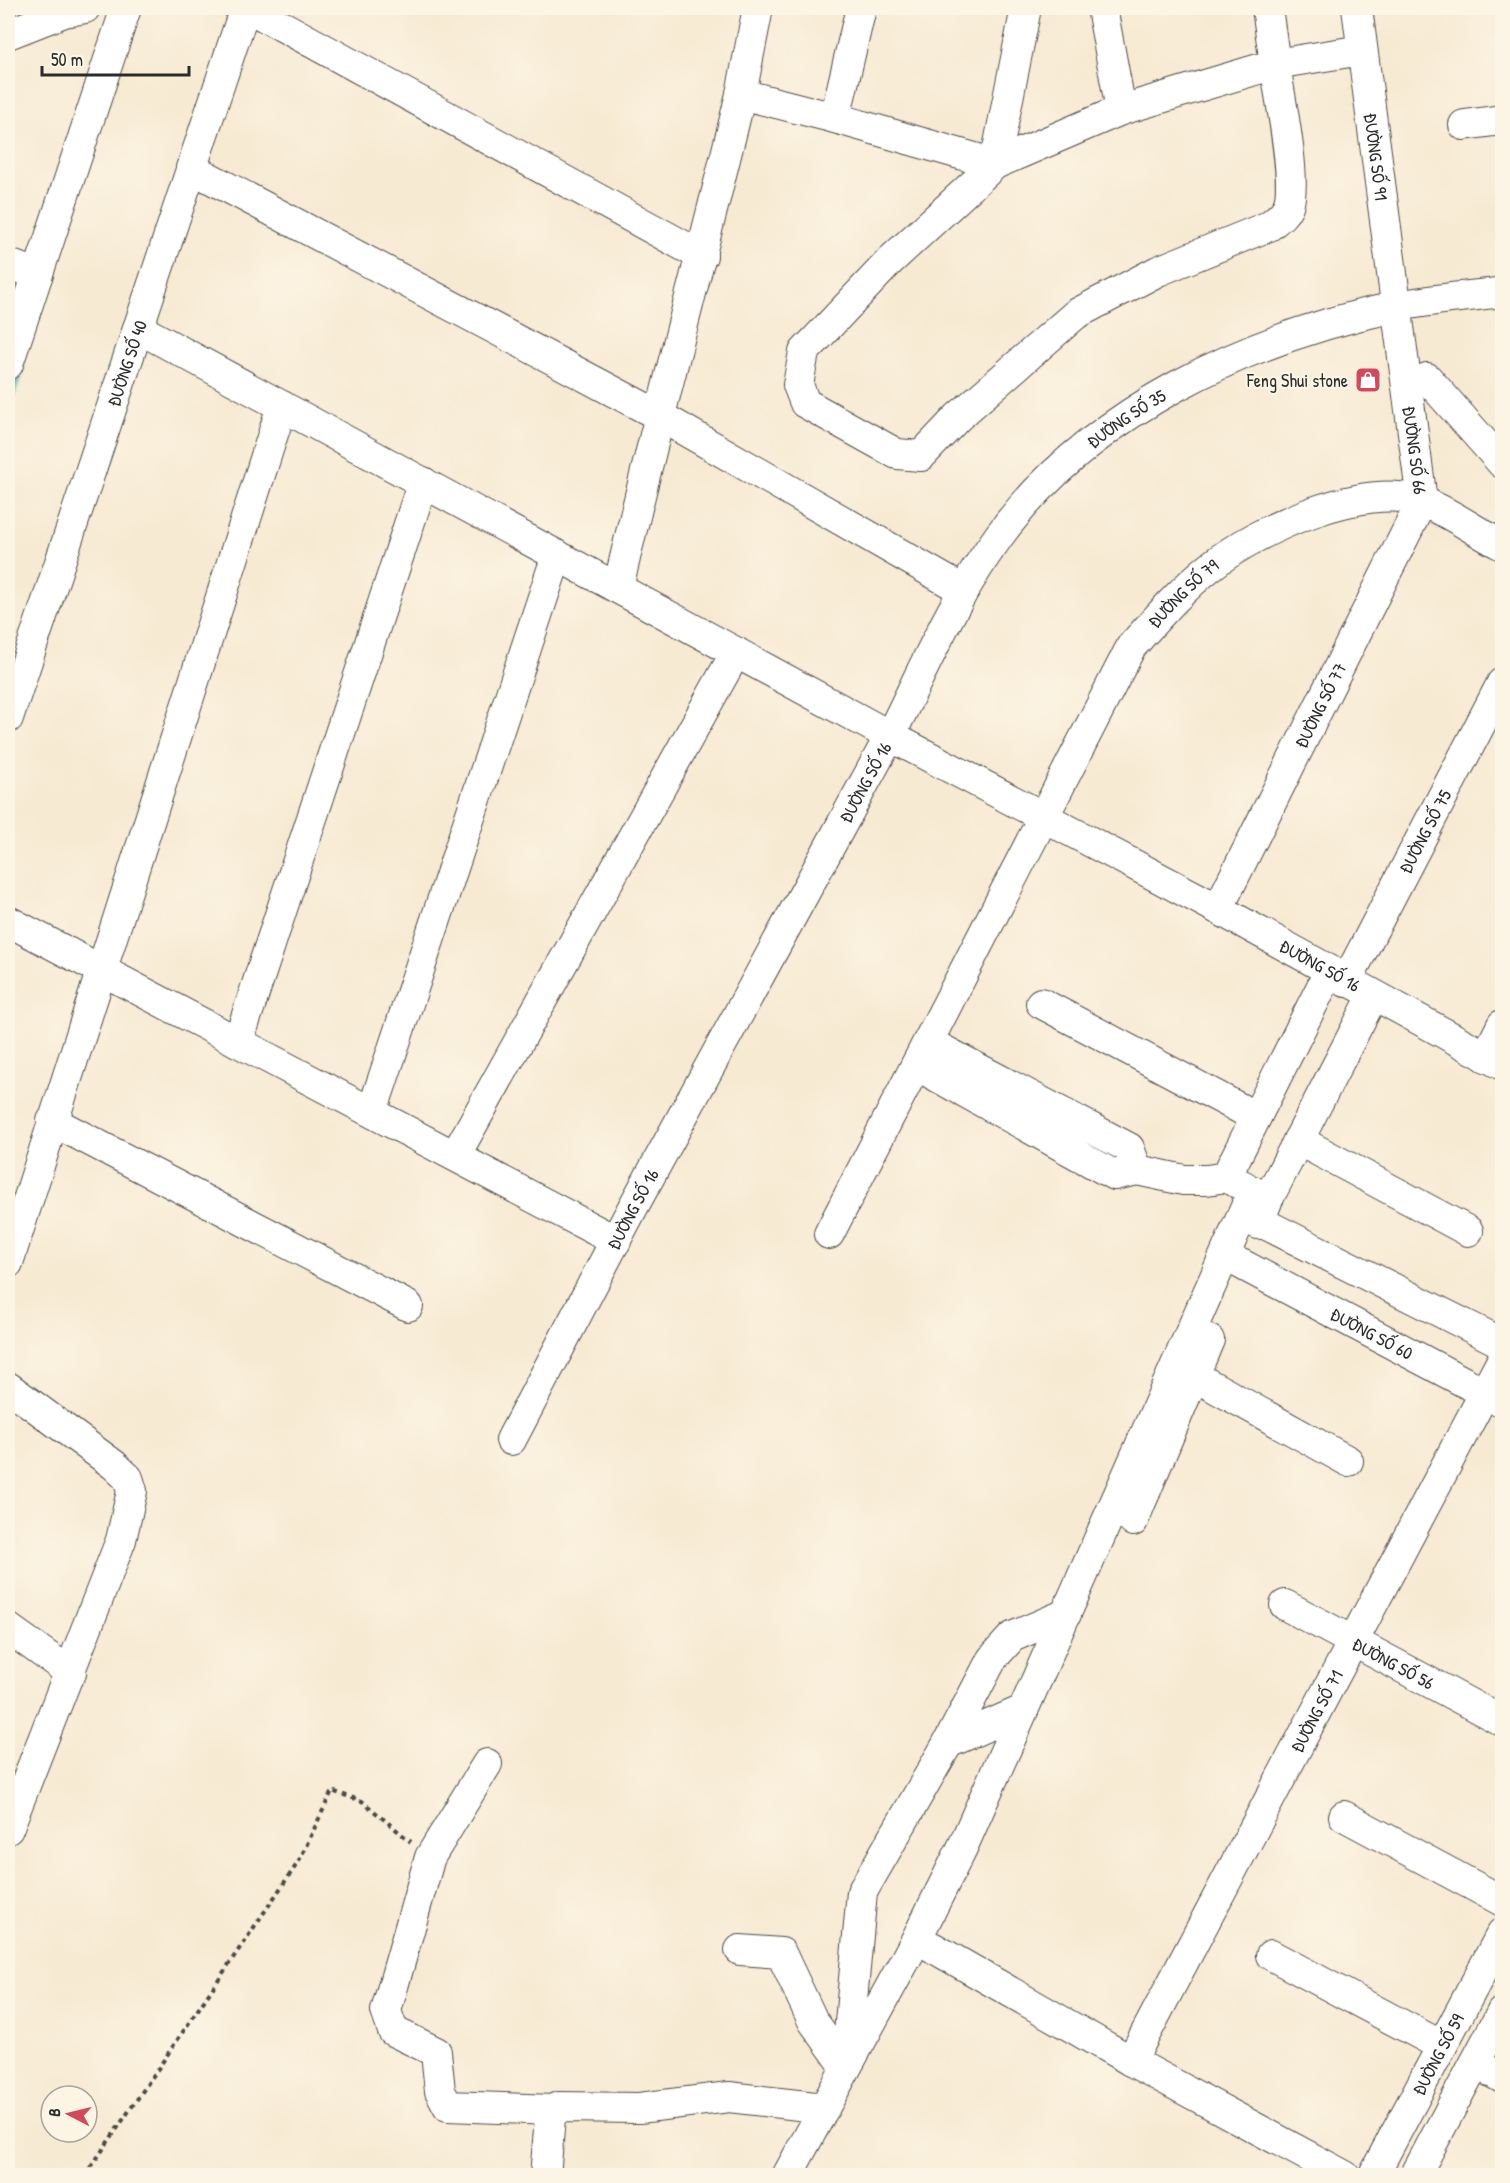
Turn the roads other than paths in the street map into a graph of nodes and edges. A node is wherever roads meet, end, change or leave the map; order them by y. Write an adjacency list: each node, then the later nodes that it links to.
1 (85, 8): 10 (street)
2 (126, 8): 22 (street)
3 (247, 8): 19 (street, ĐƯỜNG SỐ 40); 20 (street)
4 (758, 8): 13 (street)
5 (861, 8): 15 (street)
6 (1026, 8): 18 (street)
7 (1102, 8): 14 (street)
8 (1267, 8): 12 (street)
9 (1357, 8): 11 (street, ĐƯỜNG SỐ 91)
10 (8, 34)
11 (1362, 50): 12 (street); 24 (street, ĐƯỜNG SỐ 91)
12 (1275, 64): 14 (street); 18 (street)
13 (741, 94): 15 (street); 20 (street)
14 (1121, 110): 18 (street)
15 (835, 118): 18 (street)
16 (1503, 120): 17 (street)
17 (1464, 125)
18 (994, 164)
19 (191, 168): 25 (street, ĐƯỜNG SỐ 40); 29 (street)
20 (702, 256): 29 (street)
21 (8, 264): 22 (street)
22 (38, 274): 26 (street)
23 (1503, 292): 24 (street, ĐƯỜNG SỐ 35)
24 (1395, 307): 32 (street, ĐƯỜNG SỐ 66); 36 (street, ĐƯỜNG SỐ 35)
25 (138, 328): 28 (street); 39 (street, ĐƯỜNG SỐ 40)
26 (8, 364)
27 (1427, 378): 30 (street)
28 (282, 406): 31 (street); 44 (street)
29 (658, 415): 35 (street); 36 (street)
30 (1503, 463)
31 (423, 482): 34 (street); 49 (street)
32 (1422, 501): 33 (street, ĐƯỜNG SỐ 66); 41 (street, ĐƯỜNG SỐ 79); 42 (street, ĐƯỜNG SỐ 77)
33 (1503, 545)
34 (557, 555): 35 (street); 52 (street)
35 (618, 588): 37 (street)
36 (963, 590): 40 (street, ĐƯỜNG SỐ 35)
37 (736, 652): 40 (street); 56 (street)
38 (1503, 683): 45 (street, ĐƯỜNG SỐ 75)
39 (8, 718)
40 (890, 736): 41 (street, ĐƯỜNG SỐ 16); 61 (street, ĐƯỜNG SỐ 16)
41 (1044, 816): 42 (street, ĐƯỜNG SỐ 16); 50 (street, ĐƯỜNG SỐ 79)
42 (1218, 909): 45 (street, ĐƯỜNG SỐ 16)
43 (8, 921): 44 (street)
44 (100, 969): 49 (street); 54 (street)
45 (1338, 977): 46 (street, ĐƯỜNG SỐ 16); 53 (street, ĐƯỜNG SỐ 75)
46 (1373, 996): 51 (street, ĐƯỜNG SỐ 16); 55 (street)
47 (1041, 1003): 53 (street)
48 (1503, 1025): 51 (street)
49 (238, 1042): 52 (street)
50 (922, 1054): 57 (street); 60 (street, ĐƯỜNG SỐ 79)
51 (1495, 1061)
52 (372, 1112): 56 (street)
53 (1256, 1117): 57 (street, ĐƯỜNG SỐ 75)
54 (52, 1121): 62 (street); 64 (street)
55 (1298, 1140): 58 (street); 59 (street)
56 (455, 1156): 61 (street)
57 (1226, 1177): 58 (street)
58 (1260, 1203): 63 (street); 65 (street); 74 (street)
59 (1468, 1231)
60 (829, 1234)
61 (616, 1241): 70 (street, ĐƯỜNG SỐ 16)
62 (8, 1263)
63 (1241, 1264): 67 (street); 69 (street, ĐƯỜNG SỐ 60)
64 (408, 1306)
65 (1503, 1343)
66 (1503, 1360): 69 (street, ĐƯỜNG SỐ 71)
67 (1194, 1376): 71 (street); 72 (street)
68 (8, 1387): 77 (street)
69 (1494, 1398): 76 (street, ĐƯỜNG SỐ 71)
70 (511, 1440)
71 (1348, 1461)
72 (1133, 1521)
73 (1285, 1605): 76 (street, ĐƯỜNG SỐ 56)
74 (1066, 1614): 78 (street); 80 (street)
75 (8, 1628): 77 (street)
76 (1353, 1641): 79 (street, ĐƯỜNG SỐ 56); 91 (street, ĐƯỜNG SỐ 71)
77 (71, 1673): 83 (street)
78 (1023, 1710): 80 (street); 93 (street)
79 (1503, 1721)
80 (948, 1743): 93 (street)
81 (487, 1764): 96 (street)
82 (1344, 1816): 84 (street)
83 (8, 1828)
84 (1503, 1901)
85 (1503, 1933): 90 (street, ĐƯỜNG SỐ 59)
86 (932, 1947): 91 (street)
87 (740, 1950): 93 (street)
88 (1271, 1955): 90 (street)
89 (1503, 2012): 92 (street, ĐƯỜNG SỐ 59)
90 (1442, 2046): 100 (street, ĐƯỜNG SỐ 59)
91 (1131, 2061): 99 (street)
92 (1475, 2063): 94 (street); 101 (street, ĐƯỜNG SỐ 59)
93 (846, 2067): 95 (street)
94 (1503, 2078)
95 (824, 2108): 96 (street); 98 (street)
96 (553, 2110): 97 (street)
97 (545, 2175)
98 (787, 2175)
99 (1345, 2175)
100 (1373, 2175)
101 (1415, 2175)

